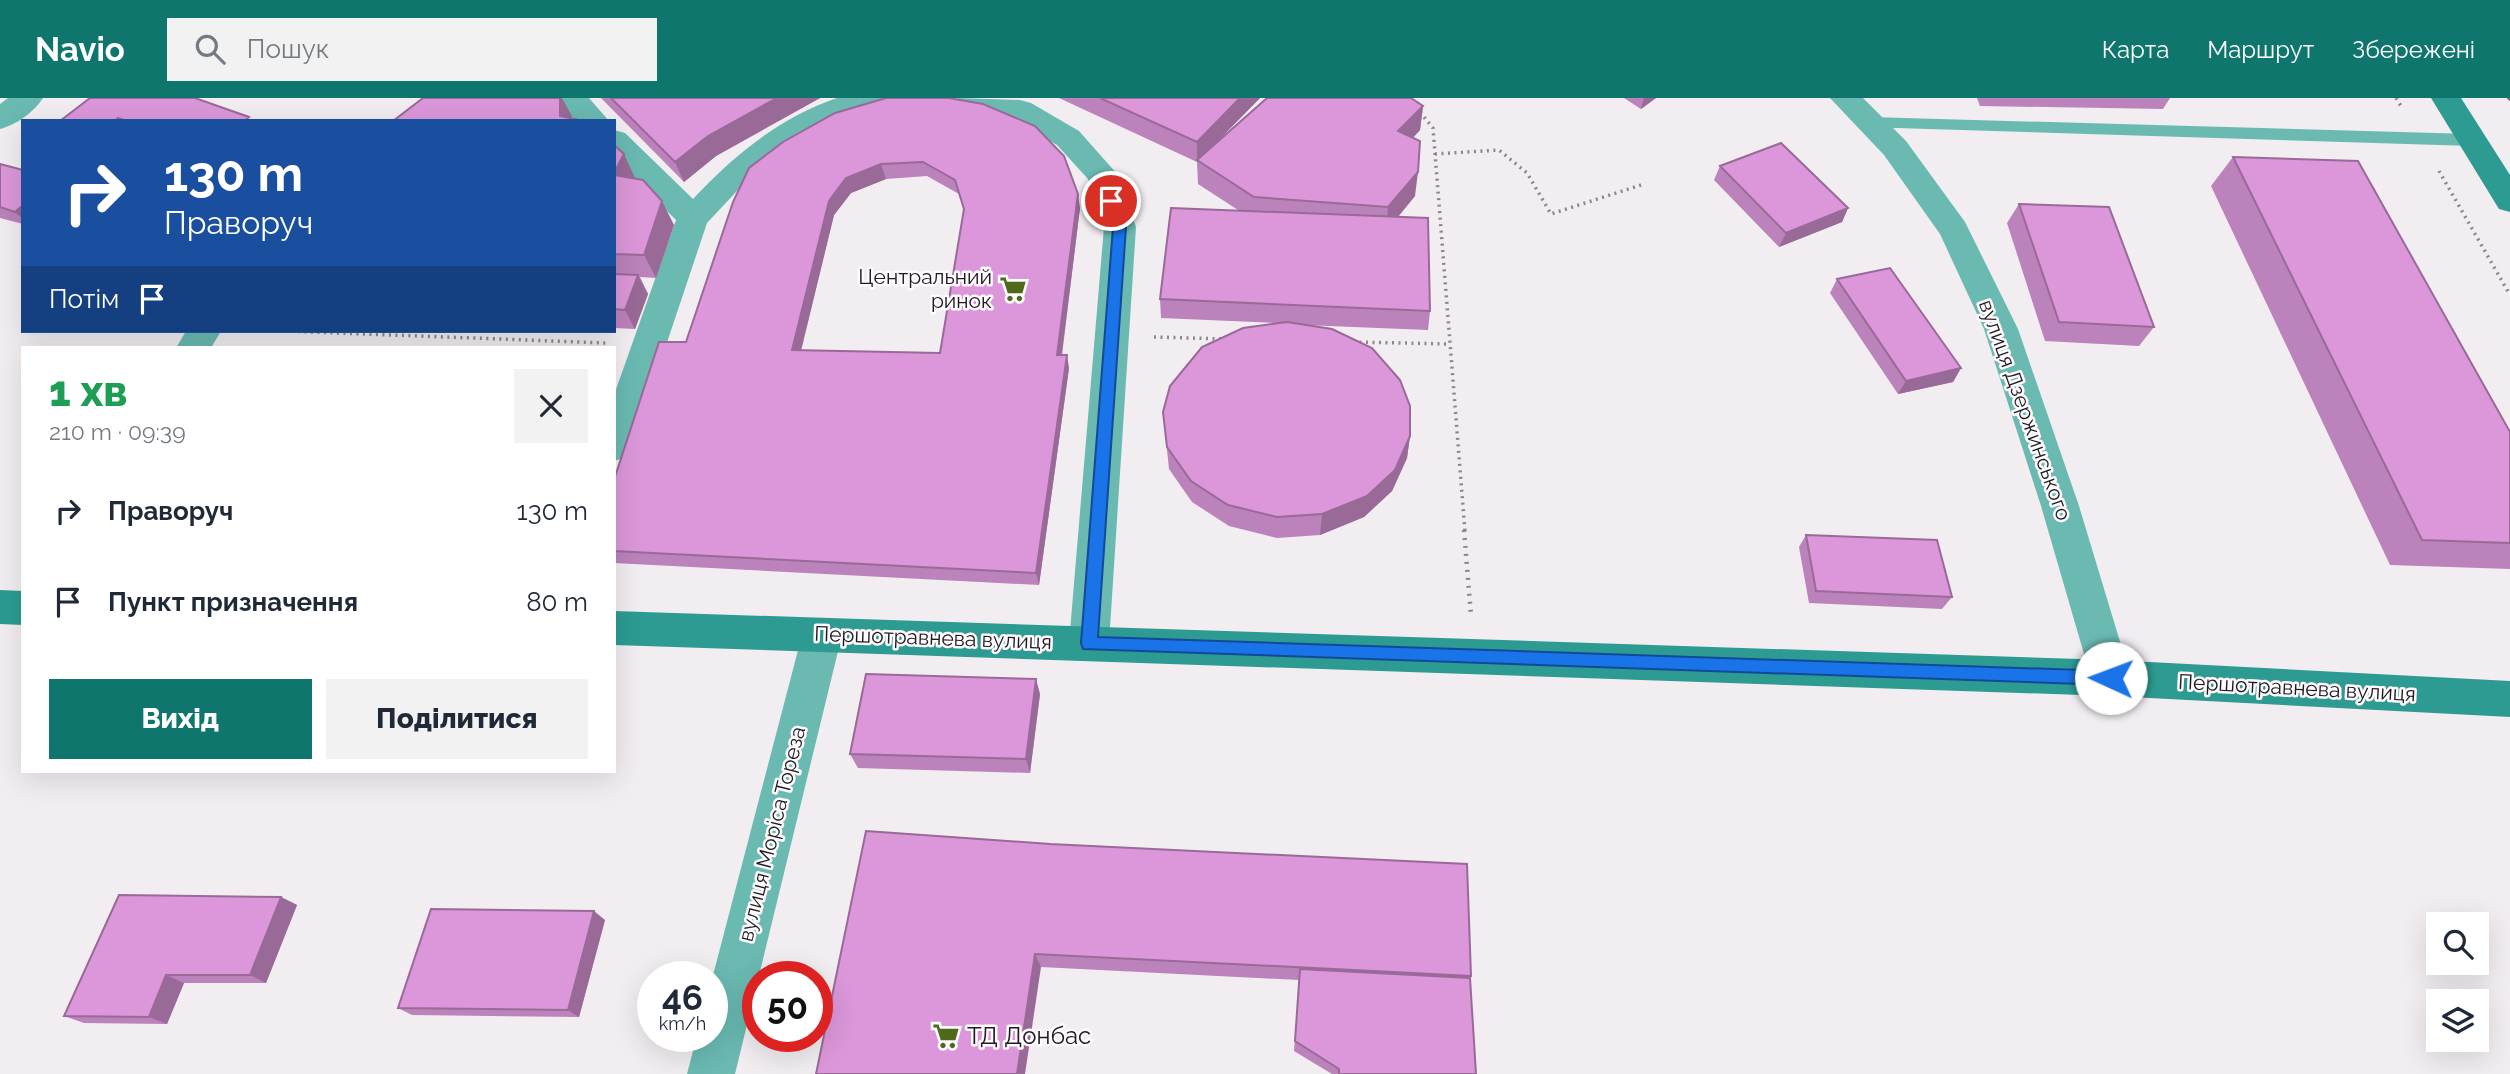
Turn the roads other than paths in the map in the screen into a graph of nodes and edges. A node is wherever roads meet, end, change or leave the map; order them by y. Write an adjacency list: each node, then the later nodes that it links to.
1 (29, 98): 7 (street)
2 (571, 98): 8 (street)
3 (878, 98): 13 (street)
4 (972, 98): 19 (street)
5 (1845, 98): 9 (street, вулиця Дзержинського)
6 (2446, 98): 10 (main road)
7 (0, 119)
8 (592, 119)
9 (1870, 123): 10 (lane); 20 (street, вулиця Дзержинського)
10 (2471, 140): 12 (main road)
11 (616, 142): 13 (street)
12 (2510, 201)
13 (692, 218): 14 (street)
14 (616, 441)
15 (0, 607): 16 (main road)
16 (21, 608)
17 (616, 628): 18 (main road, Першотравнева вулиця)
18 (822, 635): 19 (main road, Першотравнева вулиця); 22 (street, вулиця Моріса Тореза)
19 (1089, 643): 20 (main road, Першотравнева вулиця)
20 (2111, 678): 21 (main road, Першотравнева вулиця)
21 (2510, 699)
22 (711, 1074)

